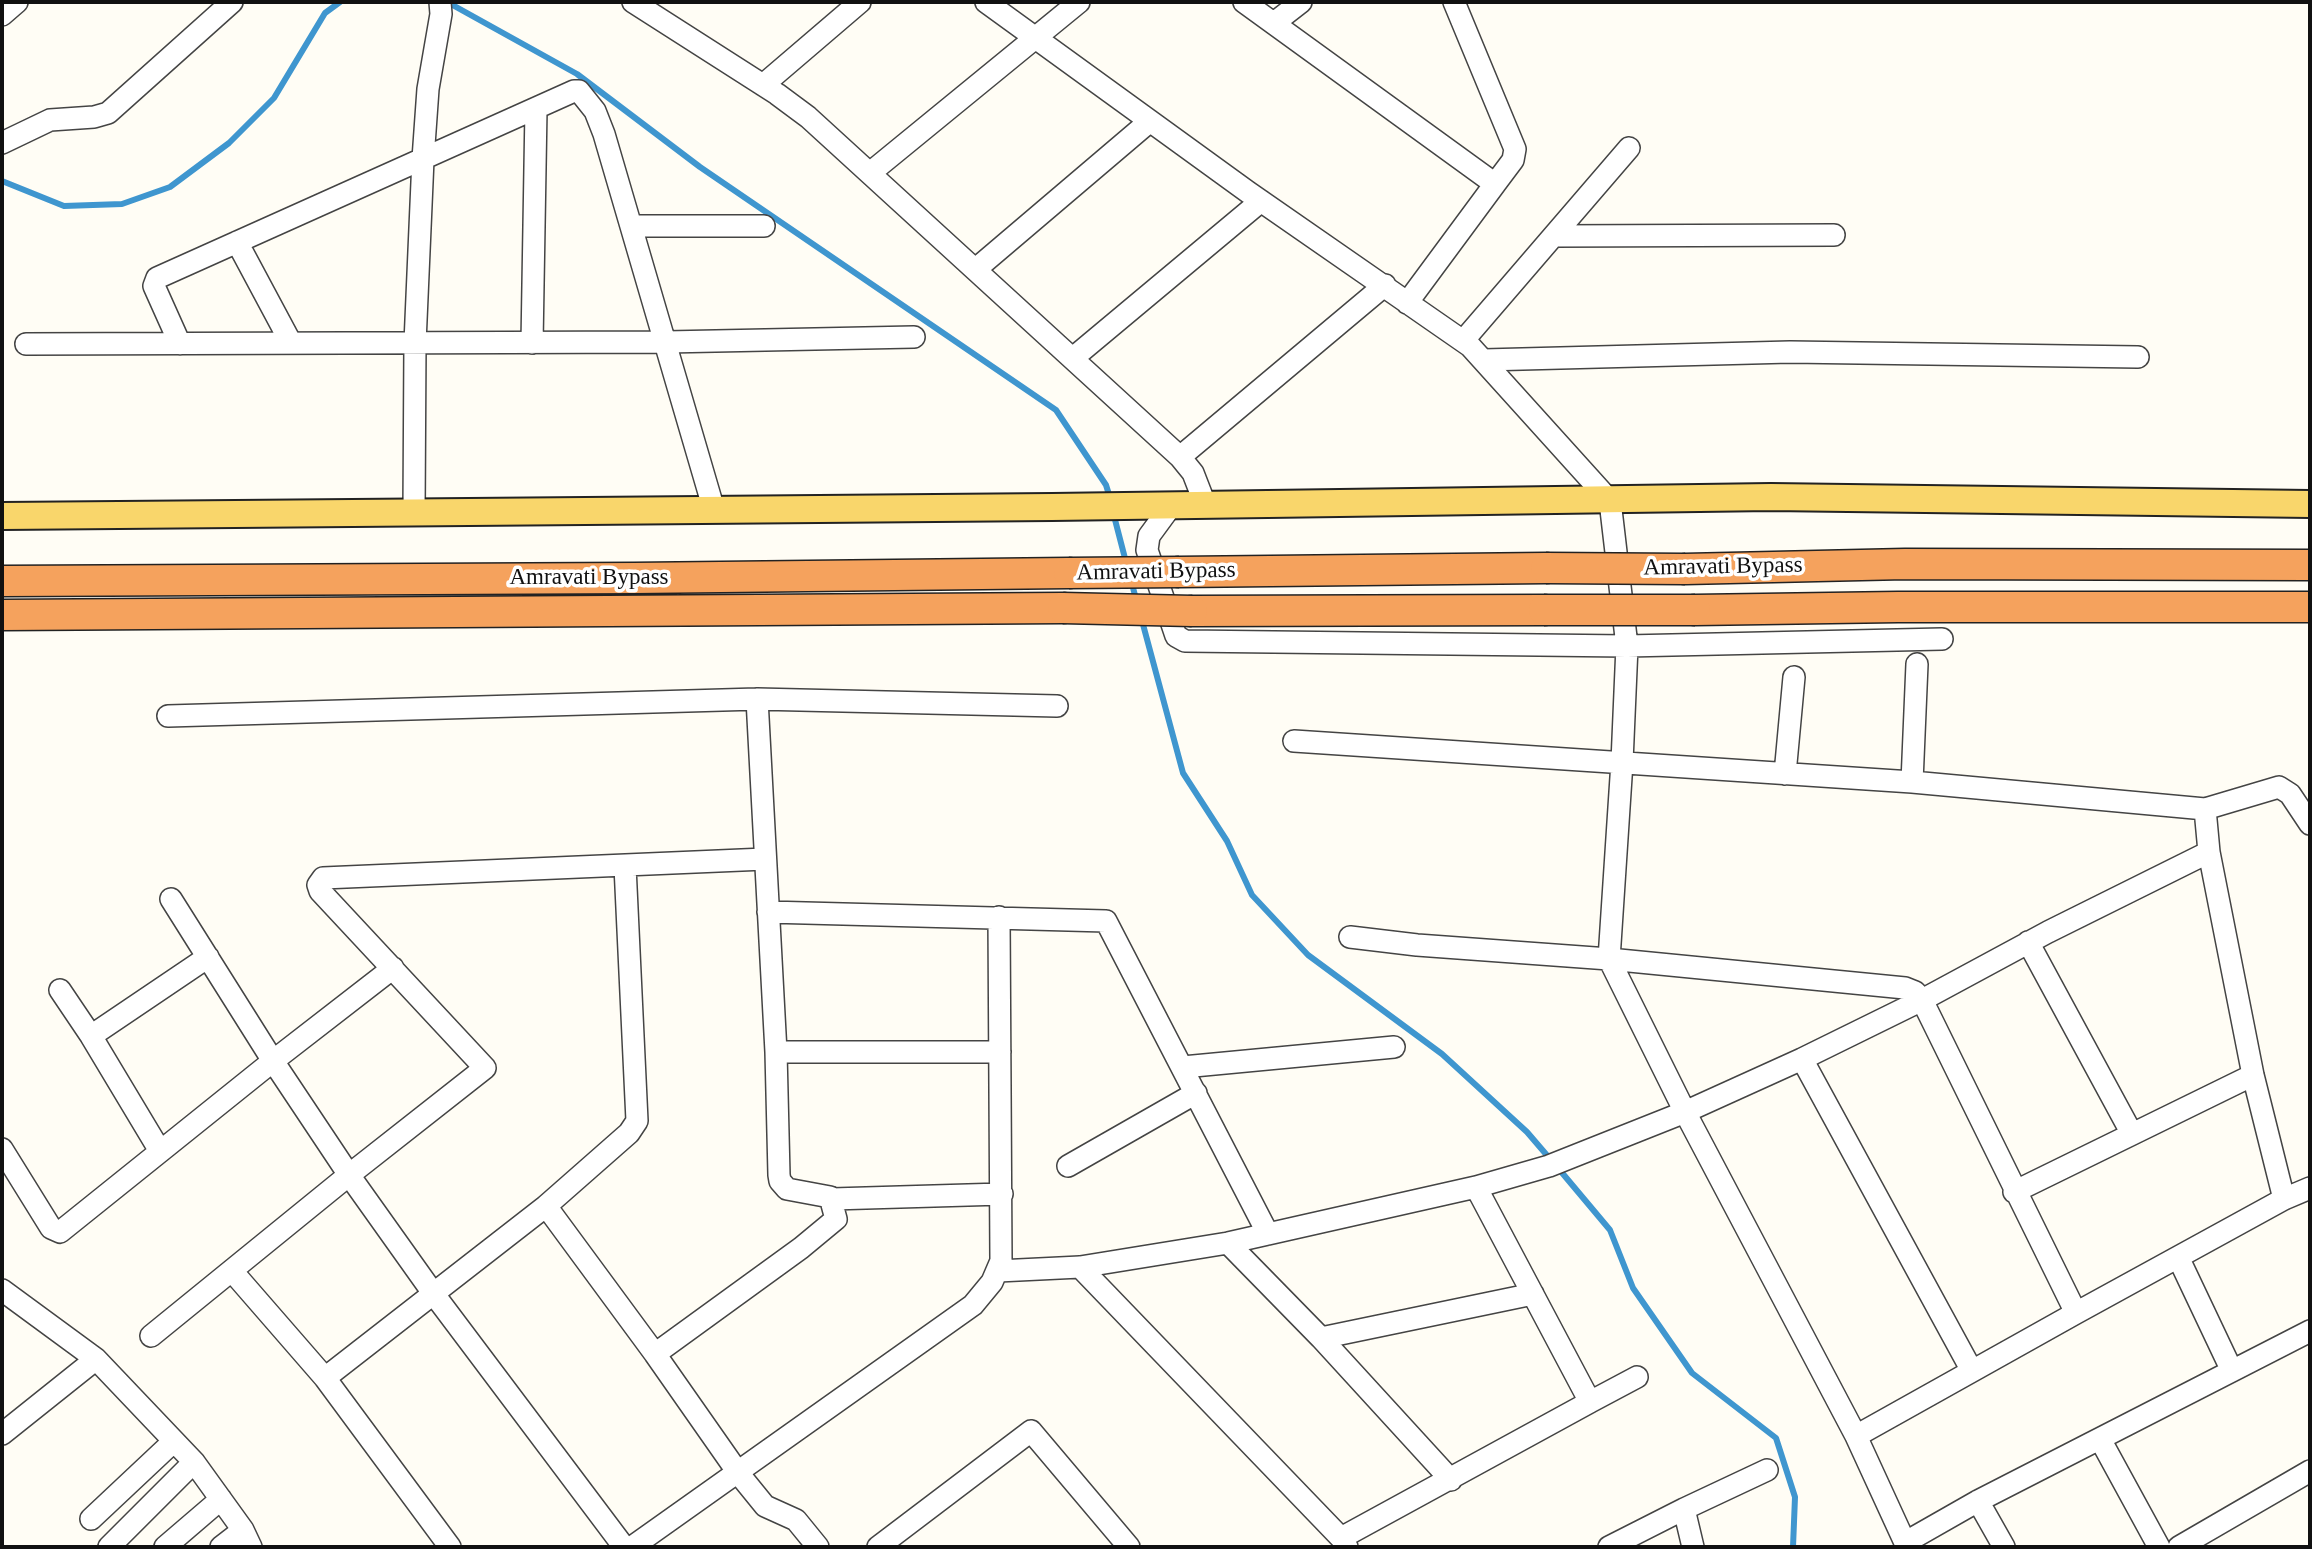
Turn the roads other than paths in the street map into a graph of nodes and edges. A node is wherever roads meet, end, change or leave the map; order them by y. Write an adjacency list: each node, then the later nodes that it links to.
1 (17, 2): 11 (street)
2 (232, 2): 17 (street)
3 (440, 2): 19 (street)
4 (860, 2): 14 (street)
5 (986, 2): 13 (street)
6 (1079, 2): 13 (street)
7 (1244, 2): 12 (street)
8 (1301, 2): 12 (street)
9 (1454, 2): 21 (street)
10 (643, 4): 14 (street)
11 (2, 15)
12 (1274, 23): 21 (street)
13 (1035, 37): 16 (street); 20 (street)
14 (763, 85): 20 (street)
15 (536, 109): 19 (street); 23 (street); 36 (street)
16 (1150, 121): 22 (street); 28 (street)
17 (2, 143)
18 (1629, 148): 26 (street)
19 (423, 159): 27 (street); 35 (street)
20 (870, 173): 28 (street)
21 (1495, 184): 30 (street)
22 (1261, 201): 29 (street); 40 (street)
23 (632, 226): 24 (street); 33 (street)
24 (764, 226)
25 (1834, 235): 26 (street)
26 (1554, 236): 32 (street)
27 (237, 242): 34 (street); 38 (street)
28 (976, 269): 40 (street)
29 (1385, 285): 30 (street); 42 (street)
30 (1407, 303): 32 (street)
31 (914, 337): 33 (street)
32 (1464, 341): 41 (street)
33 (666, 342): 36 (street); 47 (street)
34 (291, 343): 35 (street); 38 (street)
35 (415, 343): 36 (street); 48 (street)
36 (532, 343)
37 (26, 344): 38 (street)
38 (180, 344)
39 (2138, 357): 41 (street)
40 (1073, 358): 42 (street)
41 (1484, 360): 43 (street)
42 (1180, 457): 44 (street)
43 (1610, 501): 44 (main road); 45 (main road); 57 (street)
44 (1205, 504): 46 (main road)
45 (2310, 504)
46 (1171, 506): 47 (main road); 57 (street)
47 (714, 510): 48 (main road)
48 (414, 512): 49 (main road)
49 (2, 516)
50 (2310, 565): 51 (highway, Amravati Bypass, bridge)
51 (634, 578): 52 (highway, Amravati Bypass); 54 (highway)
52 (2, 581)
53 (2310, 607): 54 (highway, Amravati Bypass, bridge)
54 (636, 611): 55 (highway, Amravati Bypass)
55 (2, 615)
56 (1942, 639): 57 (street)
57 (1627, 646): 64 (street)
58 (1917, 664): 66 (street)
59 (1794, 677): 65 (street)
60 (757, 699): 61 (street); 62 (street); 70 (street)
61 (1056, 706)
62 (168, 716)
63 (1294, 741): 64 (street)
64 (1622, 762): 65 (street); 78 (street)
65 (1785, 774): 66 (street)
66 (1912, 782): 67 (street)
67 (2205, 808): 68 (street); 69 (street)
68 (2310, 824)
69 (2209, 852): 76 (street); 89 (street)
70 (765, 859): 71 (street); 73 (street)
71 (625, 866): 79 (street); 103 (street)
72 (171, 899): 77 (street)
73 (768, 912): 74 (street); 84 (street)
74 (999, 917): 85 (street); 88 (street)
75 (1350, 937): 78 (street)
76 (2028, 942): 81 (street); 92 (street)
77 (208, 957): 82 (street); 87 (street)
78 (1609, 959): 81 (street); 91 (street)
79 (393, 968): 87 (street); 96 (street)
80 (60, 990): 82 (street)
81 (1922, 1000): 86 (street); 99 (street)
82 (91, 1036): 94 (street)
83 (1394, 1046): 88 (street)
84 (776, 1052): 85 (street); 101 (street)
85 (1000, 1052): 100 (street)
86 (1802, 1059): 91 (street); 119 (street)
87 (273, 1061): 94 (street); 96 (street)
88 (1182, 1067): 90 (street)
89 (2253, 1075): 92 (street); 102 (street)
90 (1196, 1093): 95 (street); 104 (street)
91 (1685, 1112): 97 (street); 125 (street)
92 (2132, 1134): 99 (street)
93 (2, 1149): 94 (street)
94 (160, 1151)
95 (1068, 1166)
96 (349, 1175): 108 (street); 111 (street)
97 (1476, 1186): 104 (street); 112 (street)
98 (2310, 1188): 102 (street)
99 (2014, 1192): 113 (street)
100 (1002, 1194): 101 (street); 109 (street)
101 (832, 1199): 117 (street)
102 (2284, 1199): 106 (street)
103 (545, 1206): 111 (street); 117 (street)
104 (1268, 1234): 105 (street)
105 (1228, 1243): 107 (street); 116 (street)
106 (2178, 1257): 113 (street); 120 (street)
107 (1080, 1267): 109 (street); 138 (street)
108 (232, 1271): 115 (street); 122 (street)
109 (998, 1271): 131 (street)
110 (2, 1290): 118 (street)
111 (433, 1293): 122 (street); 145 (street)
112 (1533, 1294): 116 (street); 123 (street)
113 (2076, 1313): 119 (street)
114 (2310, 1331): 120 (street)
115 (151, 1336)
116 (1321, 1338): 132 (street)
117 (655, 1354): 131 (street)
118 (96, 1359): 124 (street); 127 (street)
119 (1972, 1371): 125 (street)
120 (2232, 1371): 126 (street)
121 (1637, 1377): 123 (street)
122 (326, 1378): 144 (street)
123 (1590, 1402): 132 (street)
124 (4, 1427)
125 (1856, 1436): 140 (street)
126 (2101, 1439): 134 (street); 152 (street)
127 (174, 1441): 128 (street); 136 (street)
128 (194, 1462): 133 (street); 141 (street)
129 (1767, 1470): 135 (street)
130 (2310, 1471): 153 (street)
131 (739, 1474): 146 (street); 147 (street)
132 (1451, 1480): 138 (street)
133 (220, 1499): 137 (street); 142 (street)
134 (1978, 1501): 140 (street); 151 (street)
135 (1684, 1508): 149 (street); 150 (street)
136 (91, 1519)
137 (247, 1539): 143 (street)
138 (1344, 1542)
139 (1124, 1545): 148 (street)
140 (1907, 1545)
141 (110, 1547)
142 (165, 1547)
143 (220, 1547)
144 (450, 1547)
145 (624, 1547)
146 (632, 1547)
147 (818, 1547)
148 (878, 1547)
149 (1609, 1547)
150 (1693, 1547)
151 (2004, 1547)
152 (2159, 1547)
153 (2179, 1547)

